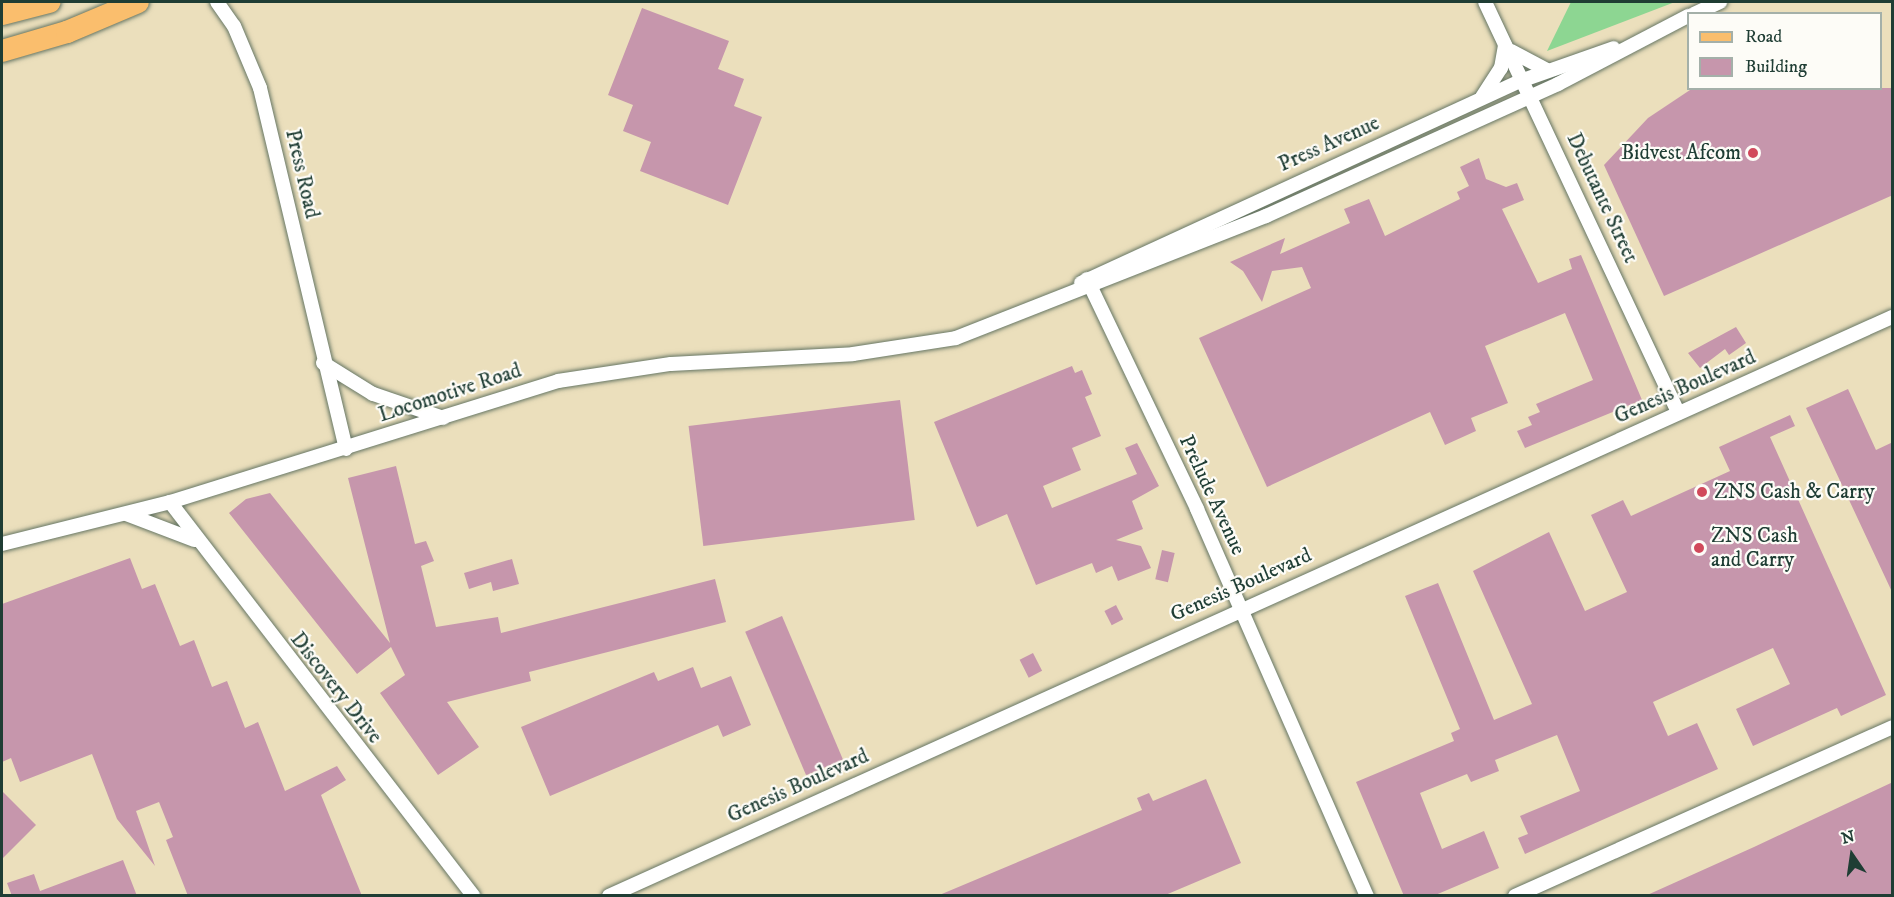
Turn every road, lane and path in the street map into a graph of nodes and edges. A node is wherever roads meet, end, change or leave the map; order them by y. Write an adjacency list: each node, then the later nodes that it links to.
1 (49, 2): 7 (main road)
2 (138, 2): 11 (main road)
3 (217, 2): 21 (street, Press Road)
4 (1485, 2): 9 (street, Debutante Street)
5 (1720, 2): 6 (street)
6 (1698, 12)
7 (2, 14)
8 (1687, 17): 10 (street, Press Avenue)
9 (1505, 45): 12 (street); 13 (street, Debutante Street); 15 (street)
10 (1625, 45): 12 (street, Press Avenue); 14 (street, Press Avenue)
11 (2, 51)
12 (1546, 70): 13 (street, Press Avenue)
13 (1523, 80): 14 (street, Debutante Street); 15 (street, Press Avenue)
14 (1531, 95): 17 (street, Press Avenue); 22 (street, Debutante Street)
15 (1480, 99): 16 (street, Press Avenue)
16 (1205, 224): 17 (street); 18 (street, Press Avenue)
17 (1211, 239): 18 (street, Press Avenue)
18 (1089, 284): 20 (street, Press Avenue); 29 (street, Prelude Avenue)
19 (1893, 317): 22 (street, Genesis Boulevard)
20 (923, 346): 23 (street, Locomotive Road)
21 (323, 363): 23 (street); 24 (street, Press Road)
22 (1678, 413): 29 (street, Genesis Boulevard)
23 (444, 419): 24 (street, Locomotive Road)
24 (346, 449): 25 (street, Locomotive Road)
25 (170, 502): 26 (street, Locomotive Road); 27 (street, Discovery Drive)
26 (124, 513): 27 (street); 28 (street, Locomotive Road)
27 (196, 541): 31 (street, Discovery Drive)
28 (2, 544)
29 (1241, 608): 32 (street, Genesis Boulevard); 33 (street, Prelude Avenue)
30 (1893, 727): 34 (street)
31 (473, 896)
32 (609, 896)
33 (1367, 896)
34 (1515, 896)

